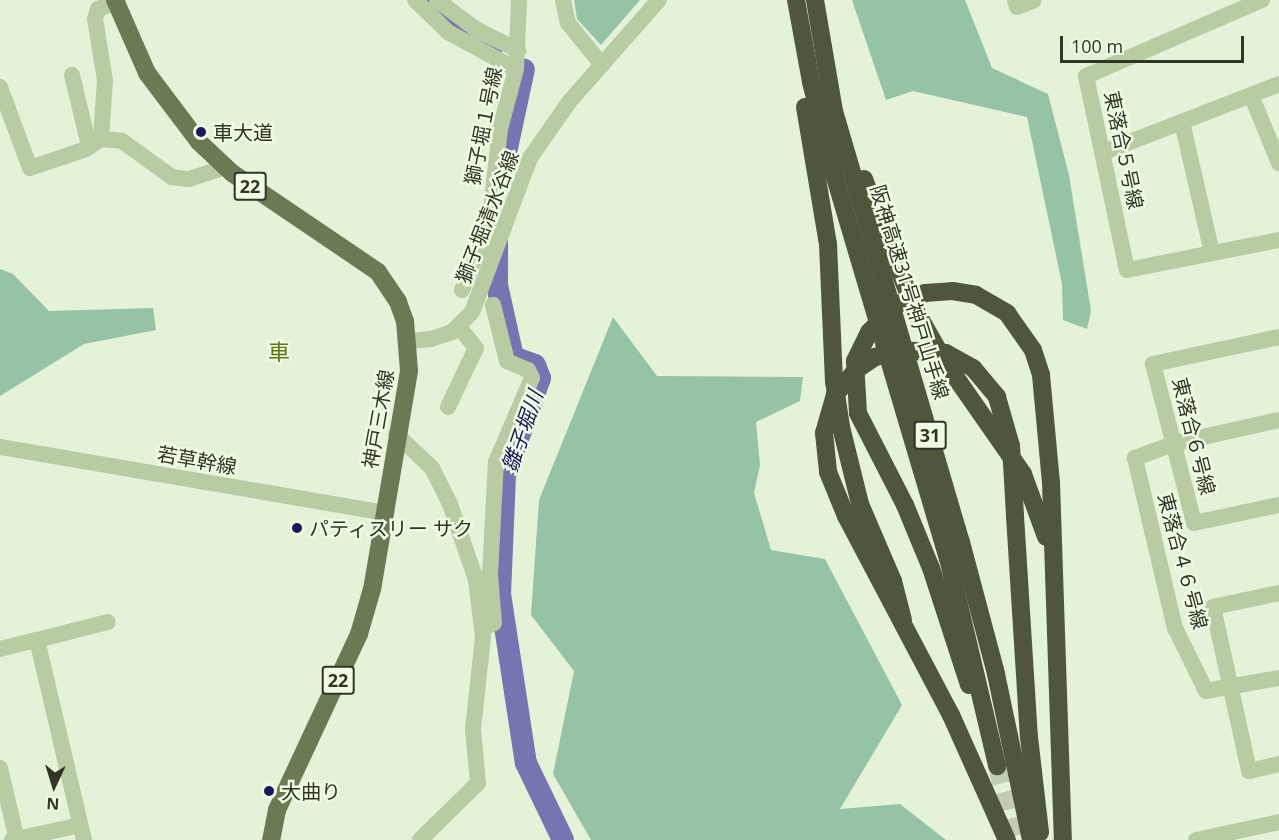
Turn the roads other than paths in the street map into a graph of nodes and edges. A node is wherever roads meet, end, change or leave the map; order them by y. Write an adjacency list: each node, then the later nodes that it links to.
1 (415, 0): 15 (street)
2 (437, 0): 13 (street)
3 (519, 0): 13 (street, 獅子堀１号線)
4 (563, 0): 14 (street)
5 (659, 0): 14 (street, 獅子堀清水谷線)
6 (794, 0): 40 (highway, 阪神高速31号神戸山手線 / 31, bridge); 42 (highway)
7 (815, 0): 12 (highway, 阪神高速31号神戸山手線 / 31)
8 (1015, 0): 9 (street)
9 (1034, 0)
10 (1262, 0): 23 (street, 東落合５号線)
11 (110, 2): 22 (street); 25 (main road, 神戸三木線 / 22)
12 (819, 32): 40 (highway, 31); 57 (highway, 阪神高速31号神戸山手線 / 31)
13 (518, 50): 15 (street, 獅子堀１号線)
14 (602, 65): 29 (street, 獅子堀清水谷線, bridge)
15 (516, 69): 28 (street, 獅子堀１号線)
16 (72, 75): 22 (street)
17 (1279, 84): 19 (street)
18 (0, 87): 21 (street)
19 (1251, 95): 20 (street); 24 (street)
20 (1182, 122): 23 (street); 27 (street)
21 (7, 136): 22 (street)
22 (95, 142): 25 (street)
23 (1104, 152): 27 (street, 東落合５号線)
24 (1279, 163)
25 (225, 166): 32 (main road, 神戸三木線 / 22)
26 (1279, 240): 27 (street, 東落合５号線)
27 (1212, 254)
28 (462, 290)
29 (485, 302): 30 (street, 獅子堀清水谷線); 44 (street)
30 (459, 327): 32 (street); 33 (street)
31 (1279, 337): 36 (street, 東落合６号線)
32 (408, 341): 35 (main road, 神戸三木線 / 22)
33 (448, 407)
34 (1279, 420): 36 (street)
35 (396, 434): 39 (main road, 神戸三木線 / 22); 44 (street)
36 (1176, 443): 38 (street, 東落合６号線); 48 (street, 東落合４６号線)
37 (0, 447): 39 (street, 若草幹線)
38 (1279, 505)
39 (386, 513): 54 (main road, 神戸三木線 / 22)
40 (1052, 561): 59 (highway, 31)
41 (1279, 593): 48 (street)
42 (903, 620): 56 (highway); 58 (highway, bridge)
43 (108, 622): 45 (street)
44 (482, 629): 55 (street)
45 (37, 640): 46 (street); 52 (street)
46 (0, 649)
47 (1279, 678): 48 (street)
48 (1230, 688): 49 (street)
49 (1279, 764)
50 (1, 775): 53 (street)
51 (1279, 822): 60 (street)
52 (82, 833): 53 (street)
53 (15, 840)
54 (271, 840)
55 (420, 840)
56 (1007, 840)
57 (1031, 840)
58 (1041, 840)
59 (1063, 840)
60 (1196, 840)

